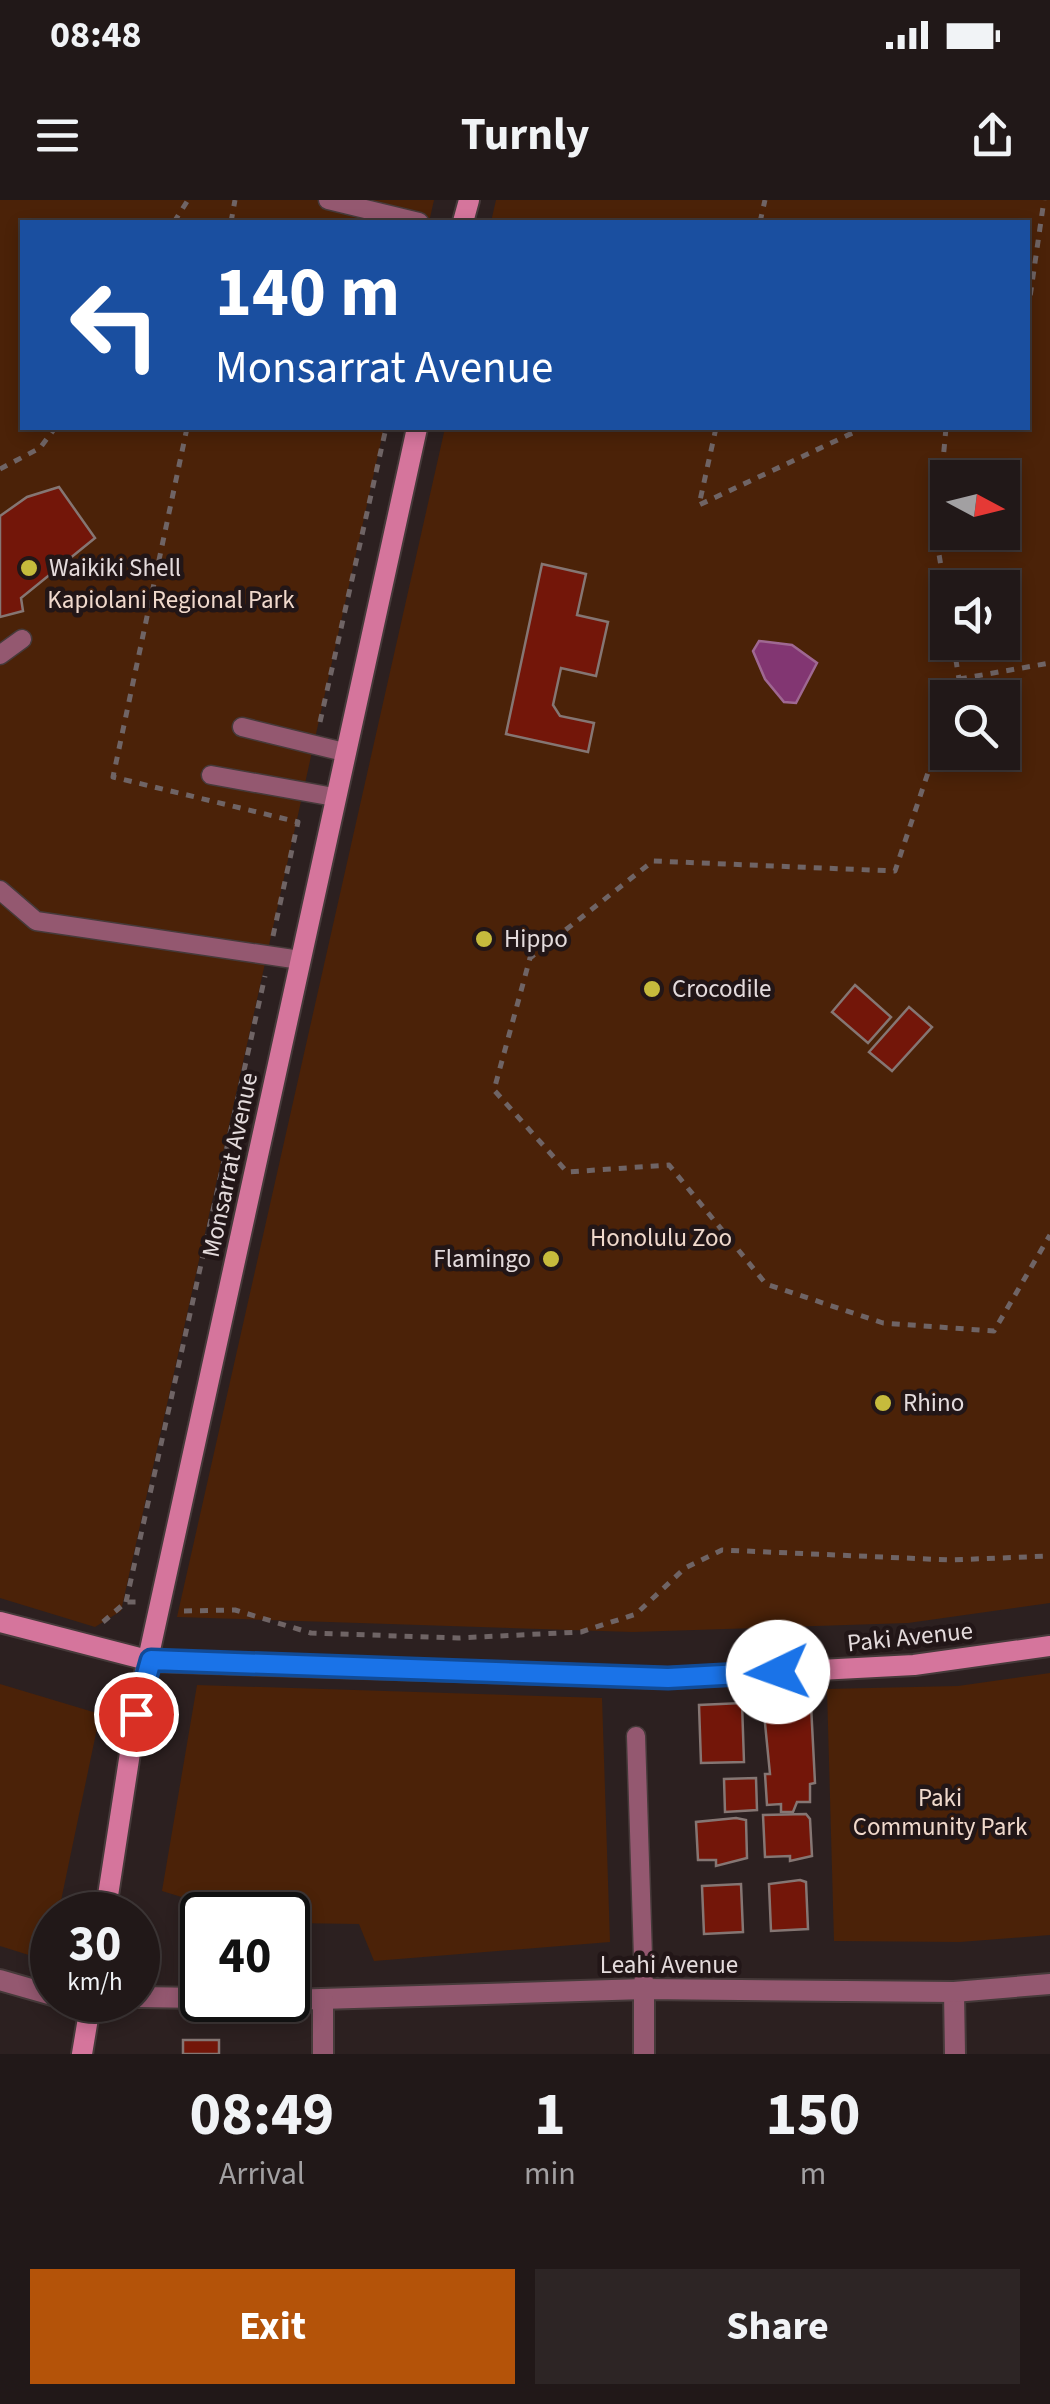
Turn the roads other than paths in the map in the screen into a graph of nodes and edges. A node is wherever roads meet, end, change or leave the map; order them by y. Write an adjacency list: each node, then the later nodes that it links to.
1 (328, 200): 2 (lane)
2 (411, 220)
3 (417, 430): 7 (street, Monsarrat Avenue)
4 (22, 638): 5 (lane)
5 (0, 654)
6 (242, 727): 7 (lane)
7 (344, 752): 9 (street, Monsarrat Avenue)
8 (211, 775): 9 (lane)
9 (334, 797): 11 (street, Monsarrat Avenue)
10 (0, 890): 11 (lane)
11 (300, 960): 14 (street, Monsarrat Avenue)
12 (0, 1622): 14 (street, Paki Avenue)
13 (1050, 1646): 14 (street, Paki Avenue)
14 (151, 1660): 16 (street, Monsarrat Avenue)
15 (636, 1736): 20 (lane)
16 (109, 1892)
17 (0, 1980): 19 (street)
18 (1050, 1984): 21 (street, Leahi Avenue)
19 (30, 1989)
20 (644, 1989): 21 (street, Leahi Avenue); 23 (street, Leahi Avenue); 27 (street)
21 (954, 1992): 28 (street)
22 (310, 2000): 23 (street, Leahi Avenue)
23 (323, 2000): 26 (street)
24 (87, 2022): 25 (street)
25 (82, 2054)
26 (323, 2054)
27 (644, 2054)
28 (955, 2054)

